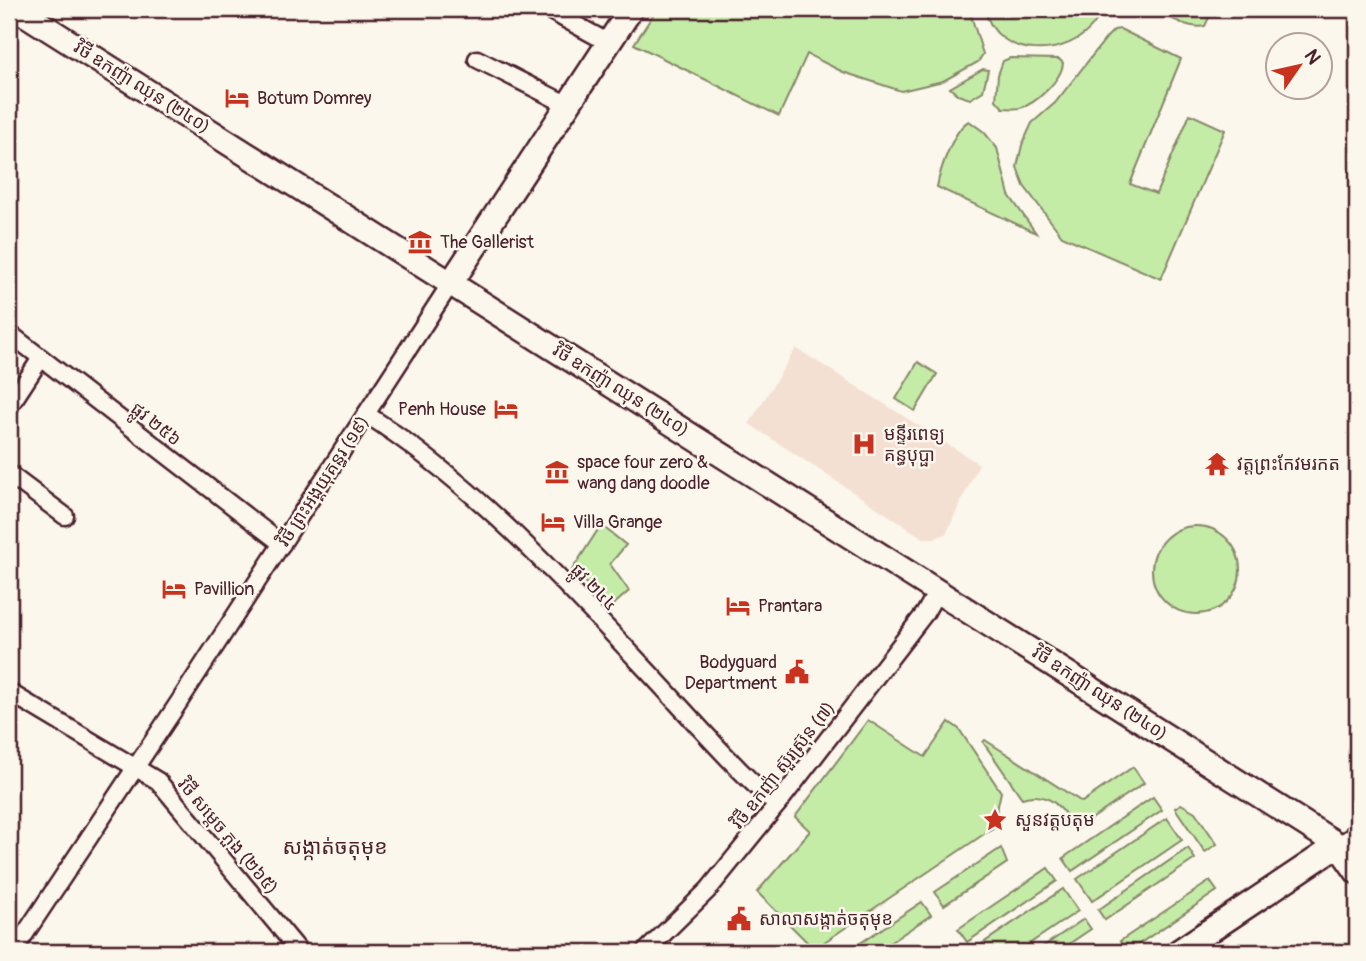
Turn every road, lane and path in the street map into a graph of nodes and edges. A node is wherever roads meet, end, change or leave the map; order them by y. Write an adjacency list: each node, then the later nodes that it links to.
1 (17, 9): 7 (street, វិថី ឧកញ៉ា ឈុន (២៤០))
2 (547, 9): 4 (street)
3 (631, 9): 4 (street, វិថី ព្រះអង្គយុគន្ធរ (១៩))
4 (608, 43): 6 (street, វិថី ព្រះអង្គយុគន្ធរ (១៩))
5 (477, 59): 6 (street)
6 (568, 105): 7 (street, វិថី ព្រះអង្គយុគន្ធរ (១៩))
7 (451, 283): 11 (street, វិថី ព្រះអង្គយុគន្ធរ (១៩)); 15 (street, វិថី ឧកញ៉ា ឈុន (២៤០))
8 (9, 333): 9 (street, ផ្លូវ ២៥៦)
9 (41, 358): 10 (street); 14 (street, ផ្លូវ ២៥៦)
10 (9, 407)
11 (366, 414): 14 (street, វិថី ព្រះអង្គយុគន្ធរ (១៩)); 18 (street, ផ្លូវ ២៤៤)
12 (9, 474): 13 (street)
13 (65, 516)
14 (282, 544): 17 (street, វិថី ព្រះអង្គយុគន្ធរ (១៩))
15 (938, 590): 18 (street, វិថី ឧកញ៉ា ស៊ួរស៊្រុន (៧)); 20 (street, វិថី ឧកញ៉ា ឈុន (២៤០))
16 (9, 692): 17 (street, វិថី សម្តេច ភួង (២៦៥))
17 (135, 767): 22 (street, វិថី ព្រះអង្គយុគន្ធរ (១៩)); 23 (street, វិថី សម្តេច ភួង (២៦៥))
18 (777, 805): 24 (street, វិថី ឧកញ៉ា ស៊ួរស៊្រុន (៧))
19 (1357, 827): 20 (street)
20 (1339, 845): 21 (street, វិថី ឧកញ៉ា ឈុន (២៤០)); 25 (street)
21 (1357, 872)
22 (13, 952)
23 (300, 952)
24 (645, 952)
25 (1178, 952)

